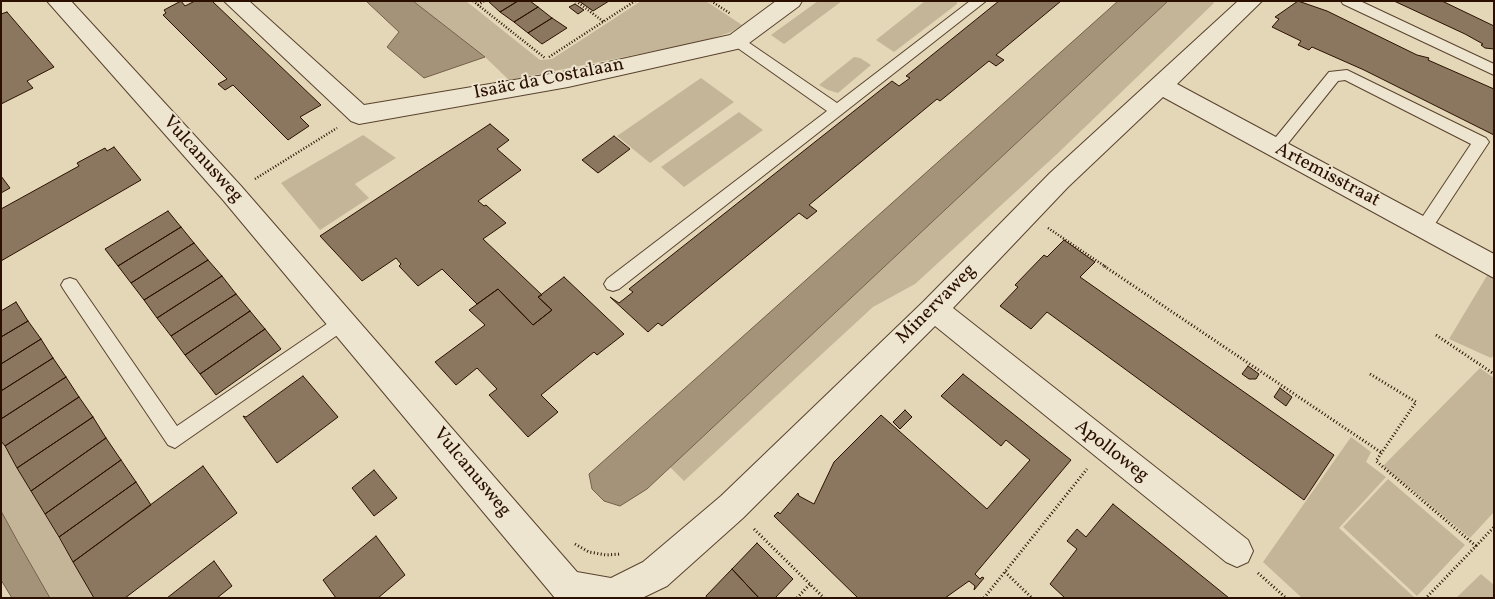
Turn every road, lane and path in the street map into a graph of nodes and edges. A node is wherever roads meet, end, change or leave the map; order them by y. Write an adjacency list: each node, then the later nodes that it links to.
1 (58, 1): 19 (street, Vulcanusweg)
2 (235, 1): 17 (street)
3 (473, 1): 11 (path)
4 (484, 1): 11 (path)
5 (576, 1): 12 (path)
6 (635, 1): 12 (path, Isaäc da Costalaan)
7 (791, 1): 13 (street, Isaäc da Costalaan)
8 (979, 1): 16 (lane)
9 (1251, 1): 15 (street, Minervaweg)
10 (1348, 1): 14 (lane)
11 (478, 5): 12 (path, Isaäc da Costalaan)
12 (604, 22)
13 (737, 41): 16 (lane); 17 (street, Isaäc da Costalaan)
14 (1494, 70)
15 (1160, 85): 18 (street, Artemisstraat); 20 (street, Minervaweg)
16 (837, 110): 23 (lane)
17 (359, 115): 19 (path)
18 (1275, 148): 21 (street, Artemisstraat); 21 (lane)
19 (232, 193): 26 (street, Vulcanusweg)
20 (1026, 214): 25 (street, Minervaweg); 31 (path)
21 (1423, 228): 22 (street, Artemisstraat)
22 (1494, 267)
23 (613, 284)
24 (70, 286): 26 (lane)
25 (934, 309): 30 (street, Apolloweg); 32 (street, Minervaweg)
26 (342, 322): 38 (street, Vulcanusweg)
27 (1436, 334): 29 (path)
28 (1370, 374): 31 (path)
29 (1494, 374)
30 (1104, 447): 35 (street, Apolloweg); 36 (path)
31 (1382, 453): 34 (path)
32 (732, 507): 37 (path); 38 (street, Minervaweg)
33 (1494, 526): 34 (path)
34 (1476, 546): 44 (path)
35 (1237, 551): 43 (path)
36 (1005, 572): 41 (path); 42 (path)
37 (810, 584): 39 (path); 40 (path)
38 (613, 596)
39 (797, 598)
40 (824, 598)
41 (984, 598)
42 (1032, 598)
43 (1286, 598)
44 (1426, 598)

